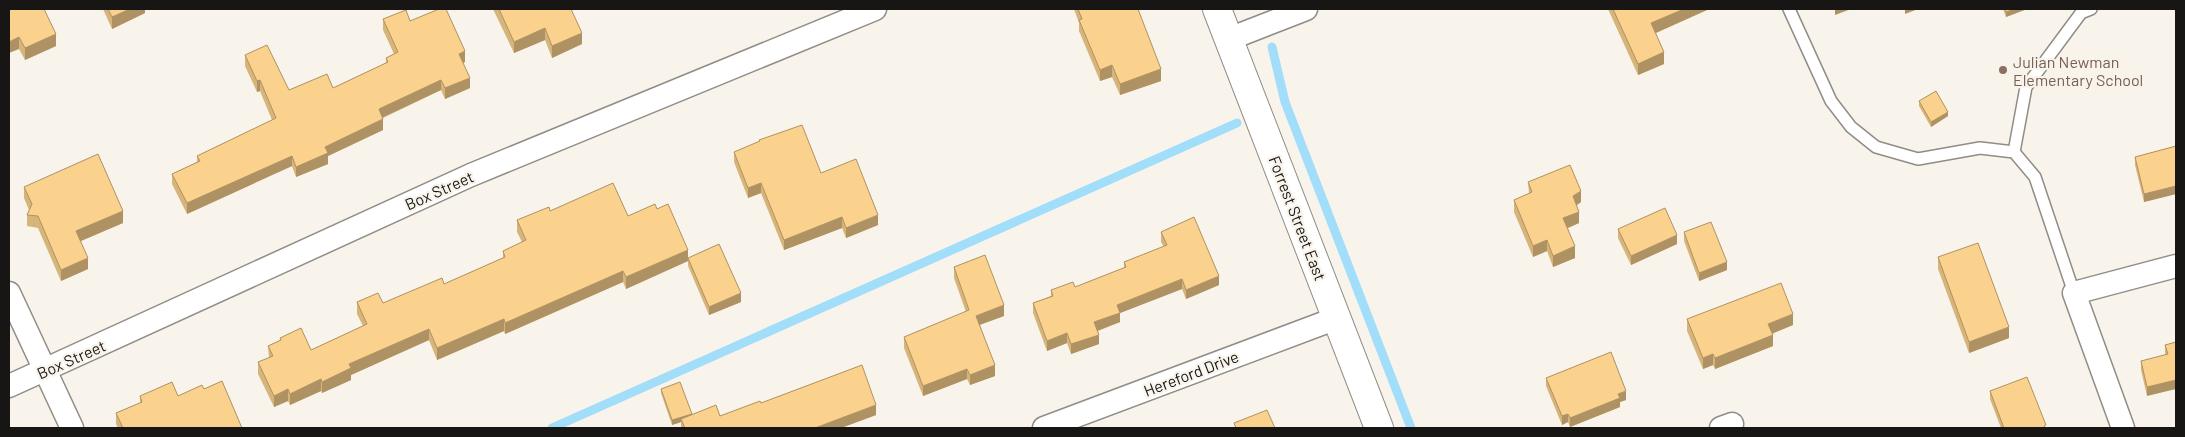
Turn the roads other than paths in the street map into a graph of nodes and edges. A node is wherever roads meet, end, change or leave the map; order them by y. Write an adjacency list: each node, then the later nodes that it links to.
1 (876, 9): 12 (street, Box Street)
2 (1217, 9): 6 (main road, Forrest Street East)
3 (1306, 9): 6 (street)
4 (1789, 9): 7 (lane)
5 (2091, 9): 7 (lane)
6 (1229, 39): 11 (main road, Forrest Street East)
7 (2014, 152): 10 (lane)
8 (2176, 266): 10 (street)
9 (9, 293): 12 (street)
10 (2074, 293): 17 (street)
11 (1337, 318): 15 (street, Hereford Drive); 16 (main road, Forrest Street East)
12 (45, 370): 13 (street, Box Street); 14 (street)
13 (9, 386)
14 (72, 428)
15 (1044, 428)
16 (1379, 428)
17 (2123, 428)

